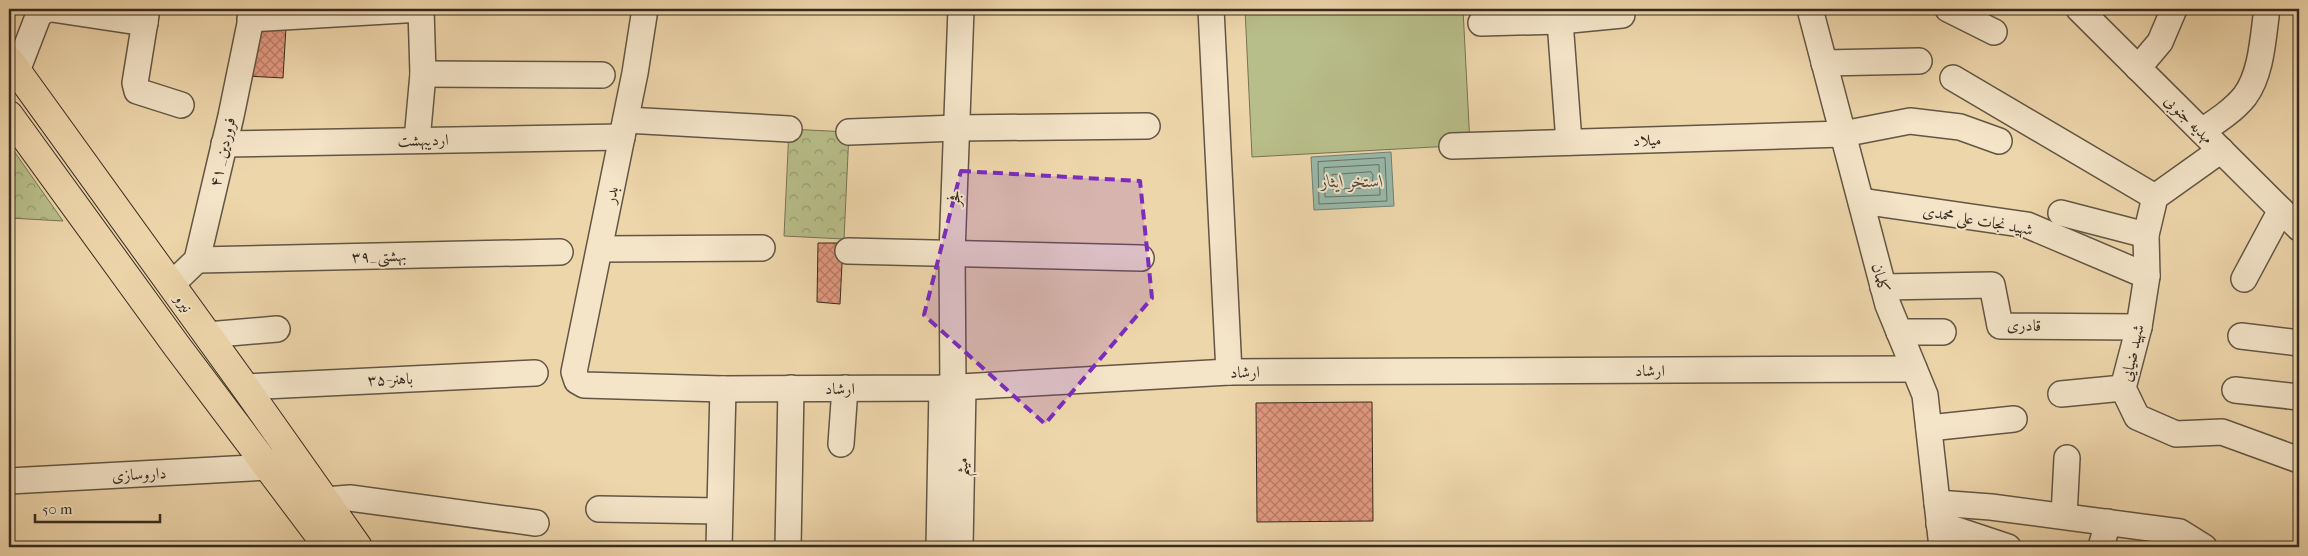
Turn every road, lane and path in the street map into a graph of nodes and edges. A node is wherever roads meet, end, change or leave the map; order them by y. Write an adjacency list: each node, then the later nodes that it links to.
1 (48, 9): 13 (street); 19 (street)
2 (421, 9): 11 (street); 21 (street)
3 (645, 9): 27 (street, بدر)
4 (961, 9): 28 (street, فجر)
5 (1211, 9): 64 (street)
6 (1810, 9): 18 (street, کلمان)
7 (1948, 9): 16 (street)
8 (2080, 9): 20 (street, مهدیه جنوبی)
9 (2174, 9): 20 (street)
10 (2267, 9): 30 (street)
11 (252, 14): 36 (street, ۴۱ _فروردین)
12 (1622, 15): 14 (street)
13 (146, 16): 24 (street)
14 (1560, 21): 15 (street); 34 (street)
15 (1482, 22)
16 (1994, 32)
17 (1919, 61): 18 (street)
18 (1824, 63): 32 (street, کلمان)
19 (13, 65): 54 (main road, نیرو)
20 (2138, 68): 30 (street, مهدیه جنوبی)
21 (423, 74): 22 (street); 33 (street)
22 (602, 75)
23 (1953, 78): 39 (street)
24 (181, 105)
25 (9, 116): 83 (main road, نیرو)
26 (1147, 126): 28 (street)
27 (624, 128): 29 (street, اردیبهشت); 33 (street, اردیبهشت); 46 (street, بدر)
28 (957, 128): 31 (street); 49 (street, فجر)
29 (789, 129)
30 (2202, 131): 38 (street, مهدیه جنوبی)
31 (849, 132)
32 (1843, 134): 34 (street, میلاد); 35 (street, میلاد); 40 (street, کلمان)
33 (417, 140): 36 (street, اردیبهشت)
34 (1569, 142): 37 (street, میلاد)
35 (2000, 142)
36 (224, 144): 51 (street, ۴۱ _فروردین)
37 (1452, 146)
38 (2221, 150): 39 (street); 41 (street, مهدیه جنوبی)
39 (2155, 197): 44 (street, شهید ضیایی)
40 (1861, 201): 52 (street, شهید نجات علی محمدی); 55 (street, کلمان)
41 (2281, 210): 43 (street, مهدیه جنوبی); 53 (street)
42 (2061, 213): 44 (street)
43 (2299, 228)
44 (2146, 235): 52 (street, شهید ضیایی)
45 (762, 248): 46 (street)
46 (601, 249): 66 (street, بدر)
47 (848, 251): 49 (street)
48 (560, 252): 51 (street, ۳۹_بهشتی)
49 (952, 253): 50 (street); 70 (street, فجر)
50 (1141, 258)
51 (198, 260): 54 (street)
52 (2147, 276): 56 (street, شهید ضیایی)
53 (2244, 279)
54 (171, 285): 60 (main road, نیرو)
55 (1883, 288): 56 (street, قادری); 58 (street, کلمان)
56 (2139, 327): 71 (street, شهید ضیایی)
57 (277, 329): 60 (street)
58 (1899, 332): 59 (street); 63 (street, کلمان)
59 (1942, 332)
60 (207, 335): 67 (main road, نیرو)
61 (2241, 336): 62 (street)
62 (2299, 343)
63 (1914, 369): 64 (street, ارشاد); 78 (street, کلمان)
64 (1229, 372): 70 (street, ارشاد)
65 (535, 373): 67 (street, ۳۵-باهنر)
66 (577, 381): 72 (street, ارشاد)
67 (245, 387): 80 (main road, نیرو)
68 (791, 388): 69 (street, ارشاد); 72 (street, ارشاد); 95 (street)
69 (845, 388): 70 (street, ارشاد); 79 (street)
70 (953, 388): 76 (street, میثم)
71 (2123, 388): 74 (street); 82 (street, شهید ضیایی)
72 (723, 389): 87 (street)
73 (2235, 390): 75 (street)
74 (2061, 394)
75 (2299, 397)
76 (952, 412): 96 (street, میثم); 97 (street, میثم)
77 (2014, 419): 78 (street)
78 (1929, 428): 91 (street, کلمان)
79 (841, 444)
80 (292, 453): 83 (street); 85 (main road, نیرو)
81 (2067, 458): 88 (street)
82 (2299, 460)
83 (268, 467): 84 (street, داروسازی); 92 (main road, نیرو)
84 (9, 481)
85 (325, 500): 90 (street); 93 (main road, نیرو)
86 (599, 509): 87 (street)
87 (720, 511): 94 (street)
88 (2064, 516): 89 (street); 91 (street)
89 (2108, 522): 99 (street); 100 (street)
90 (536, 523)
91 (1939, 525): 98 (street)
92 (328, 547)
93 (358, 547)
94 (719, 547)
95 (788, 547)
96 (939, 547)
97 (960, 547)
98 (2008, 547)
99 (2100, 547)
100 (2204, 547)

